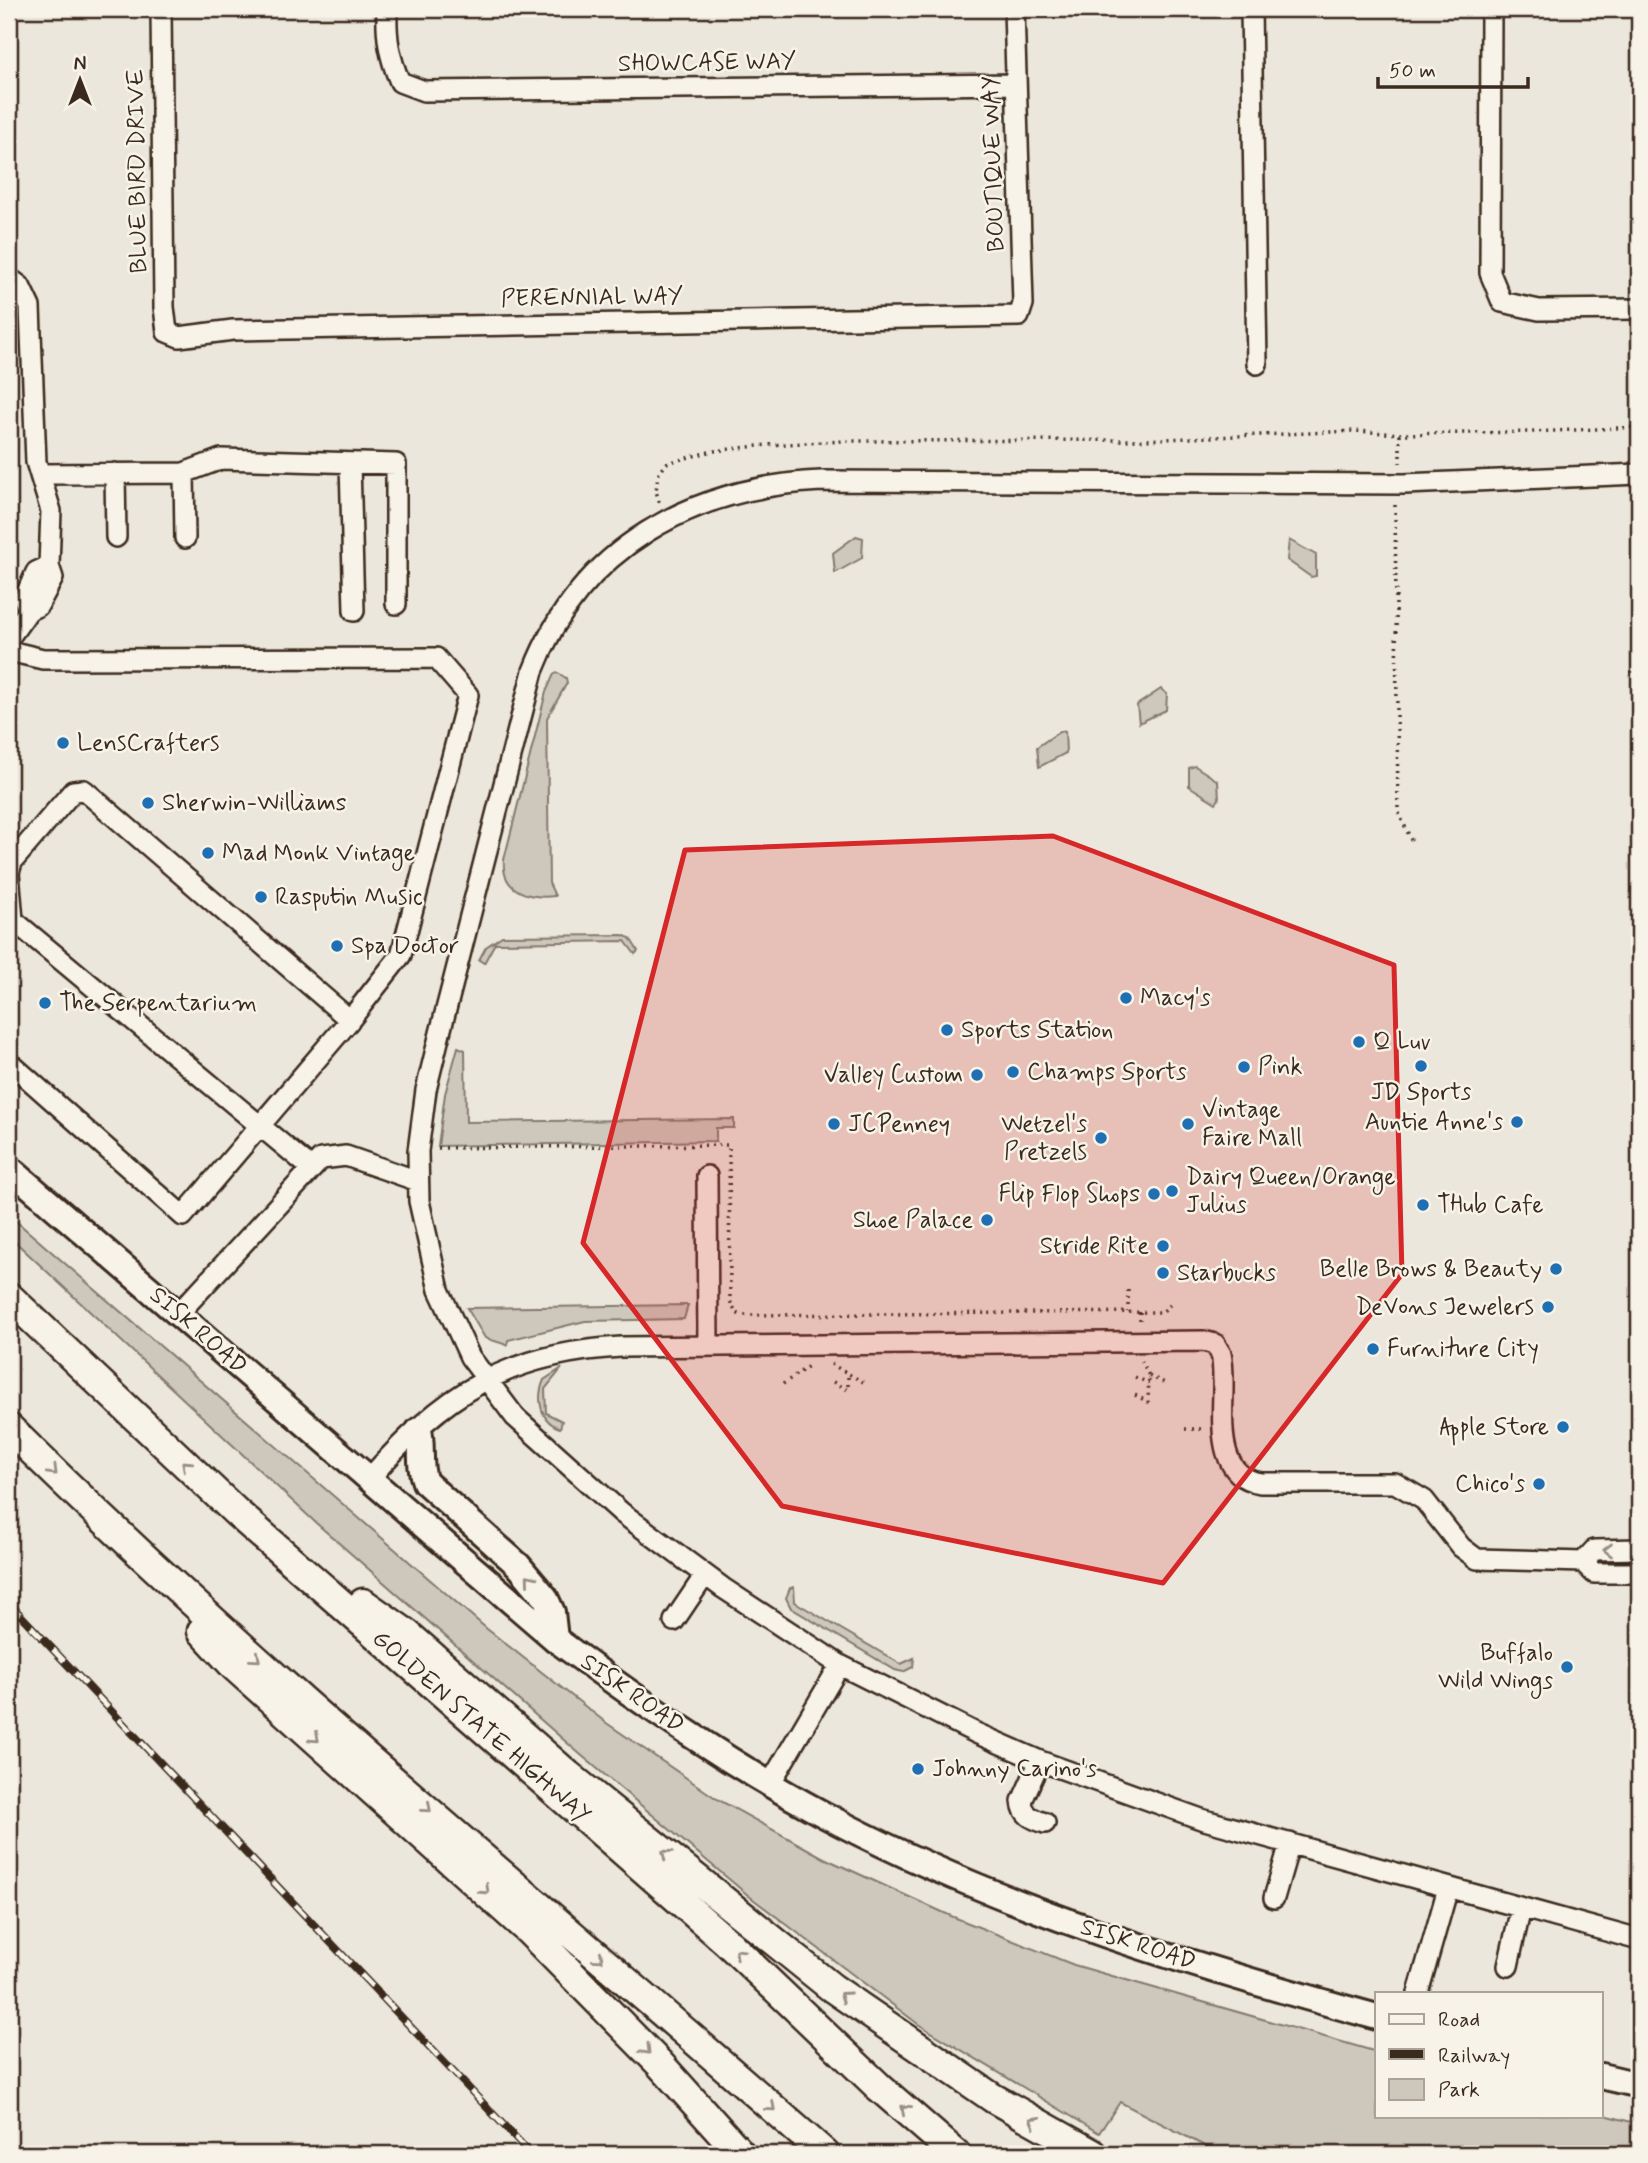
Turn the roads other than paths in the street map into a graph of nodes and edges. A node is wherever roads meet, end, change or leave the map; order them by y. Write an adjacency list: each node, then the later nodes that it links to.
1 (161, 9): 10 (street, BLUE BIRD DRIVE)
2 (387, 9): 6 (street, SHOWCASE WAY)
3 (1014, 9): 6 (street, BOUTIQUE WAY)
4 (1251, 9): 11 (street)
5 (1491, 9): 8 (street)
6 (1016, 84): 9 (street, BOUTIQUE WAY)
7 (9, 278): 15 (street)
8 (1639, 310)
9 (1019, 316): 10 (street, PERENNIAL WAY)
10 (167, 332)
11 (1257, 364)
12 (350, 463): 14 (street); 19 (street); 20 (street)
13 (115, 473): 14 (street); 15 (street); 17 (street)
14 (184, 473): 18 (street)
15 (40, 474): 21 (street)
16 (1639, 474): 30 (street)
17 (116, 537)
18 (185, 538)
19 (396, 604)
20 (354, 611)
21 (9, 638)
22 (9, 651): 24 (street)
23 (11, 922): 24 (street); 26 (street)
24 (350, 1020): 26 (street)
25 (9, 1062): 26 (street)
26 (260, 1126): 28 (street)
27 (9, 1168): 32 (main road, SISK ROAD)
28 (312, 1169): 30 (street); 32 (street)
29 (706, 1176): 33 (street)
30 (418, 1181): 34 (street)
31 (9, 1297): 38 (highway, GOLDEN STATE HIGHWAY, one-way to 31)
32 (178, 1314): 37 (main road, SISK ROAD)
33 (708, 1346): 34 (street); 41 (street)
34 (485, 1378): 36 (street); 43 (street)
35 (9, 1428): 39 (highway, one-way to 39)
36 (419, 1430): 37 (street); 45 (main road, one-way to 36)
37 (369, 1479): 45 (main road, SISK ROAD)
38 (236, 1512): 62 (highway, GOLDEN STATE HIGHWAY, one-way to 38); 63 (highway, one-way to 38)
39 (96, 1514): 60 (highway, one-way to 60); 61 (highway, one-way to 61)
40 (1639, 1549): 41 (street, one-way to 41)
41 (1583, 1562): 42 (street)
42 (1639, 1573)
43 (705, 1575): 44 (street); 46 (street)
44 (674, 1621)
45 (555, 1639): 48 (main road, SISK ROAD)
46 (840, 1665): 47 (street); 48 (street)
47 (1040, 1761): 49 (street); 50 (street)
48 (770, 1784): 57 (main road, SISK ROAD)
49 (1045, 1823)
50 (1290, 1843): 51 (street); 52 (street)
51 (1448, 1888): 53 (street); 56 (street)
52 (1274, 1898)
53 (1521, 1908): 54 (street); 55 (street)
54 (1639, 1940)
55 (1508, 1966)
56 (1419, 1992)
57 (1375, 2016)
58 (1602, 2076): 59 (main road)
59 (1639, 2085)
60 (741, 2154)
61 (825, 2154)
62 (956, 2154)
63 (1093, 2154)

